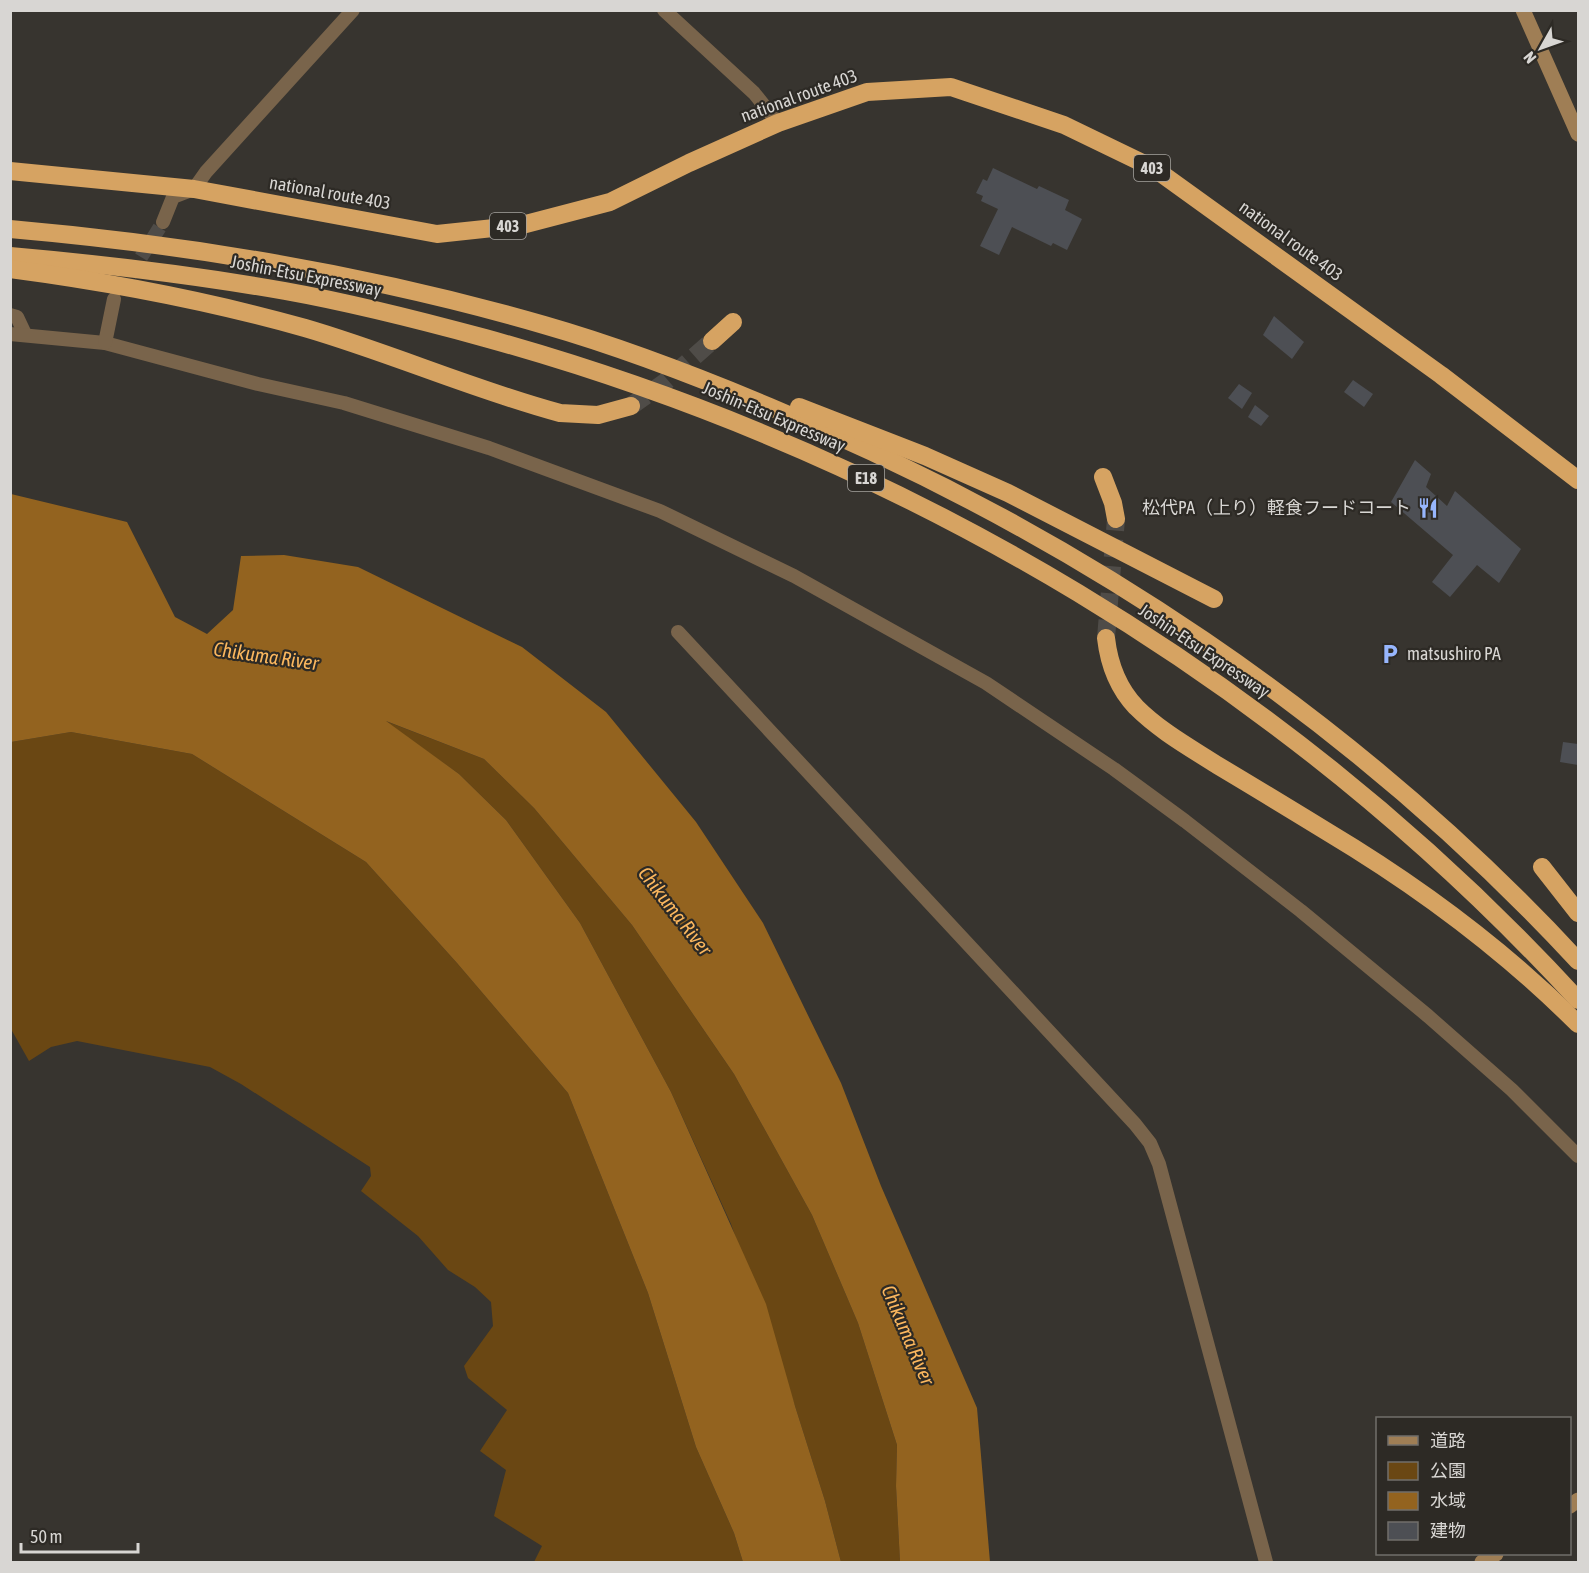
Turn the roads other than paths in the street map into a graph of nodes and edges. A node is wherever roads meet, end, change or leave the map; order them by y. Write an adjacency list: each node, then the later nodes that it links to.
1 (353, 10): 7 (street)
2 (664, 10): 4 (street)
3 (1523, 10): 5 (street)
4 (778, 123): 7 (highway, national route 403 / 403); 22 (highway, national route 403 / 403)
5 (1578, 134)
6 (10, 171): 7 (highway, national route 403 / 403)
7 (194, 189): 8 (street)
8 (164, 222)
9 (10, 229): 19 (highway, Joshin-Etsu Expressway / E18)
10 (10, 256): 30 (highway, Joshin-Etsu Expressway / E18)
11 (10, 269): 20 (highway)
12 (114, 299): 18 (street)
13 (10, 315): 16 (street)
14 (733, 322): 17 (highway)
15 (10, 334): 16 (street)
16 (25, 334): 18 (street)
17 (712, 341)
18 (105, 344): 32 (street)
19 (624, 350): 24 (highway); 29 (highway, Joshin-Etsu Expressway / E18)
20 (631, 406)
21 (1103, 477): 23 (highway)
22 (1578, 480)
23 (1116, 519)
24 (1214, 599)
25 (678, 632): 33 (street)
26 (1106, 638): 31 (highway)
27 (1542, 867): 28 (highway)
28 (1578, 913)
29 (1578, 961)
30 (1578, 1000)
31 (1578, 1024)
32 (1578, 1156)
33 (1266, 1563)

